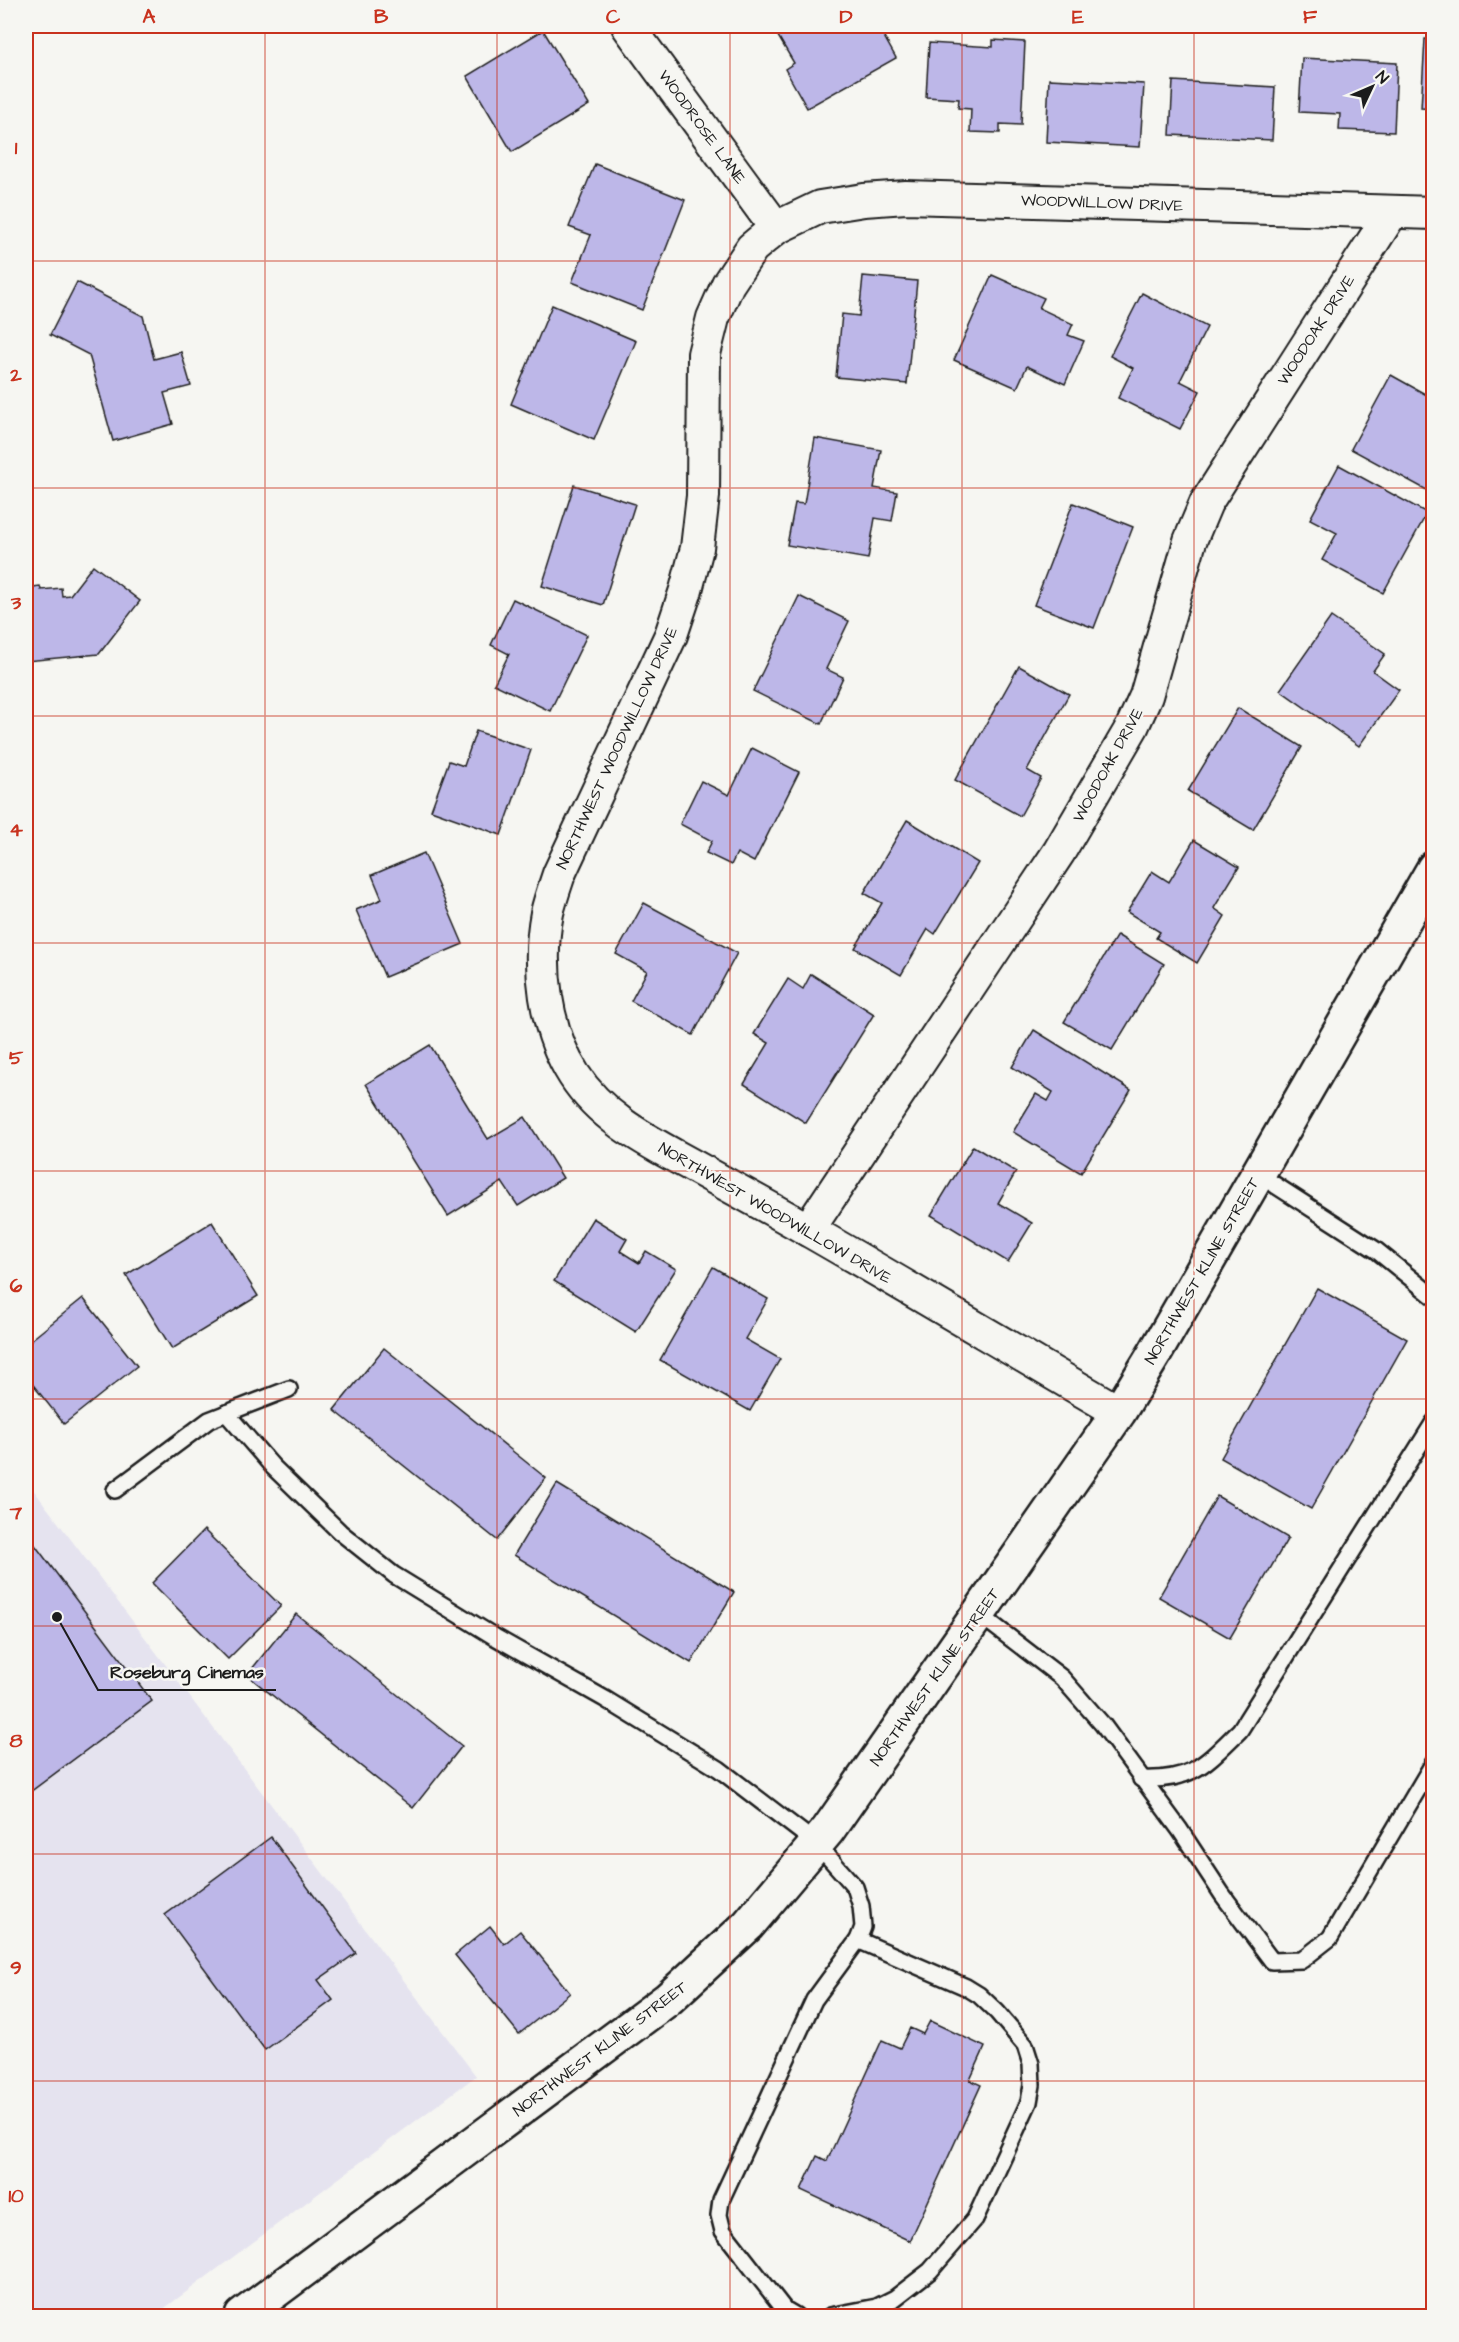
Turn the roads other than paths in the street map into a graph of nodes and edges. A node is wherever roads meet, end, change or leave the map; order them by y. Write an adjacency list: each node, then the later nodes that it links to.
1 (628, 26): 4 (street, WOODROSE LANE)
2 (1392, 212): 3 (street, WOODWILLOW DRIVE); 4 (street, WOODWILLOW DRIVE); 7 (street, WOODOAK DRIVE)
3 (1434, 213)
4 (776, 228): 7 (street, NORTHWEST WOODWILLOW DRIVE)
5 (1434, 868): 6 (street, NORTHWEST KLINE STREET)
6 (1258, 1174): 8 (lane); 10 (street, NORTHWEST KLINE STREET)
7 (808, 1230): 10 (street, NORTHWEST WOODWILLOW DRIVE)
8 (1434, 1297)
9 (289, 1389): 11 (lane)
10 (1119, 1412): 14 (street, NORTHWEST KLINE STREET)
11 (226, 1413): 13 (lane); 17 (lane)
12 (1434, 1422): 16 (lane)
13 (115, 1490)
14 (979, 1614): 16 (lane); 17 (street, NORTHWEST KLINE STREET)
15 (1434, 1762): 16 (lane)
16 (1141, 1779)
17 (817, 1844): 18 (lane); 19 (street, NORTHWEST KLINE STREET)
18 (858, 1940): 20 (lane); 21 (lane)
19 (242, 2316)
20 (796, 2316)
21 (830, 2316)

